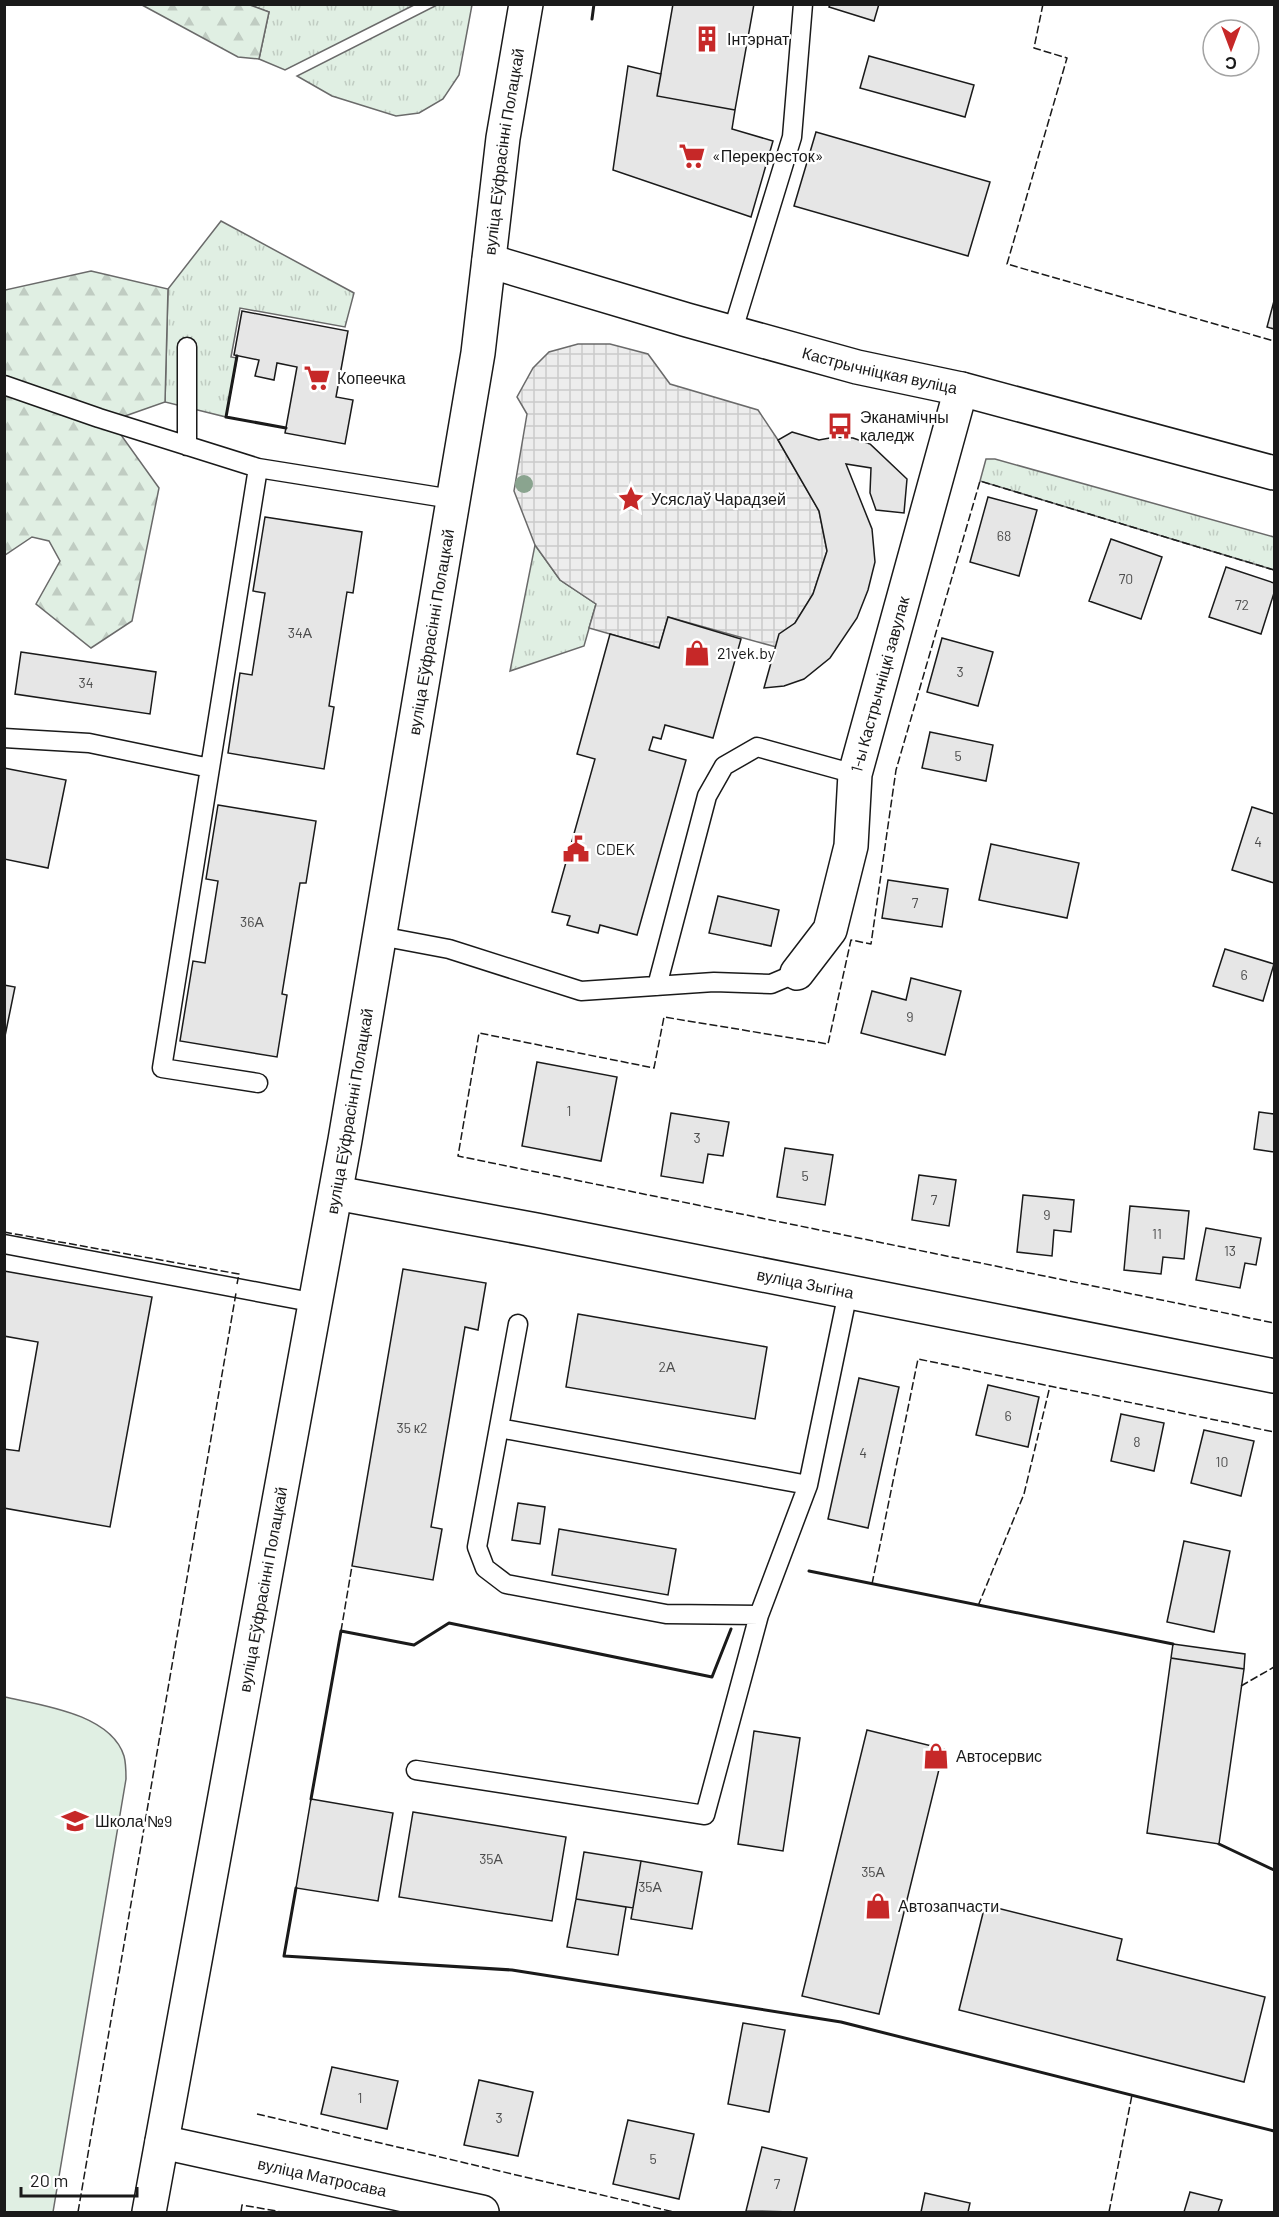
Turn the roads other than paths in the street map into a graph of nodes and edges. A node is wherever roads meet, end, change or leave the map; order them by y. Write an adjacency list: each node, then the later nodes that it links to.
1 (526, 4): 3 (main road, вуліца Еўфрасінні Полацкай)
2 (803, 4): 4 (lane)
3 (489, 261): 4 (main road, Кастрычніцкая вуліца); 11 (main road, вуліца Еўфрасінні Полацкай)
4 (732, 333): 7 (main road, Кастрычніцкая вуліца)
5 (187, 347): 8 (lane)
6 (4, 385): 8 (lane)
7 (961, 389): 10 (main road, Кастрычніцкая вуліца); 14 (main road, 1-ы Кастрычніцкі завулак)
8 (187, 446): 9 (lane)
9 (258, 468): 11 (lane); 13 (lane)
10 (1275, 473)
11 (452, 499): 15 (main road, вуліца Еўфрасінні Полацкай)
12 (4, 738): 13 (lane)
13 (210, 768): 18 (lane)
14 (855, 774): 16 (main road, 1-ы Кастрычніцкі завулак); 17 (lane)
15 (380, 936): 17 (lane); 19 (main road, вуліца Еўфрасінні Полацкай)
16 (797, 973): 17 (lane)
17 (657, 986)
18 (258, 1083)
19 (336, 1193): 21 (main road, вуліца Зыгіна); 22 (main road, вуліца Еўфрасінні Полацкай)
20 (4, 1244): 22 (lane)
21 (848, 1292): 24 (main road, вуліца Зыгіна); 26 (lane)
22 (316, 1303): 29 (main road, вуліца Еўфрасінні Полацкай)
23 (518, 1324): 25 (lane)
24 (1275, 1376)
25 (498, 1428): 26 (lane); 27 (lane)
26 (808, 1485): 27 (lane)
27 (759, 1615): 28 (lane)
28 (416, 1770)
29 (162, 2142): 30 (main road, вуліца Еўфрасінні Полацкай); 31 (main road, вуліца Матросава)
30 (149, 2212)
31 (482, 2212)

